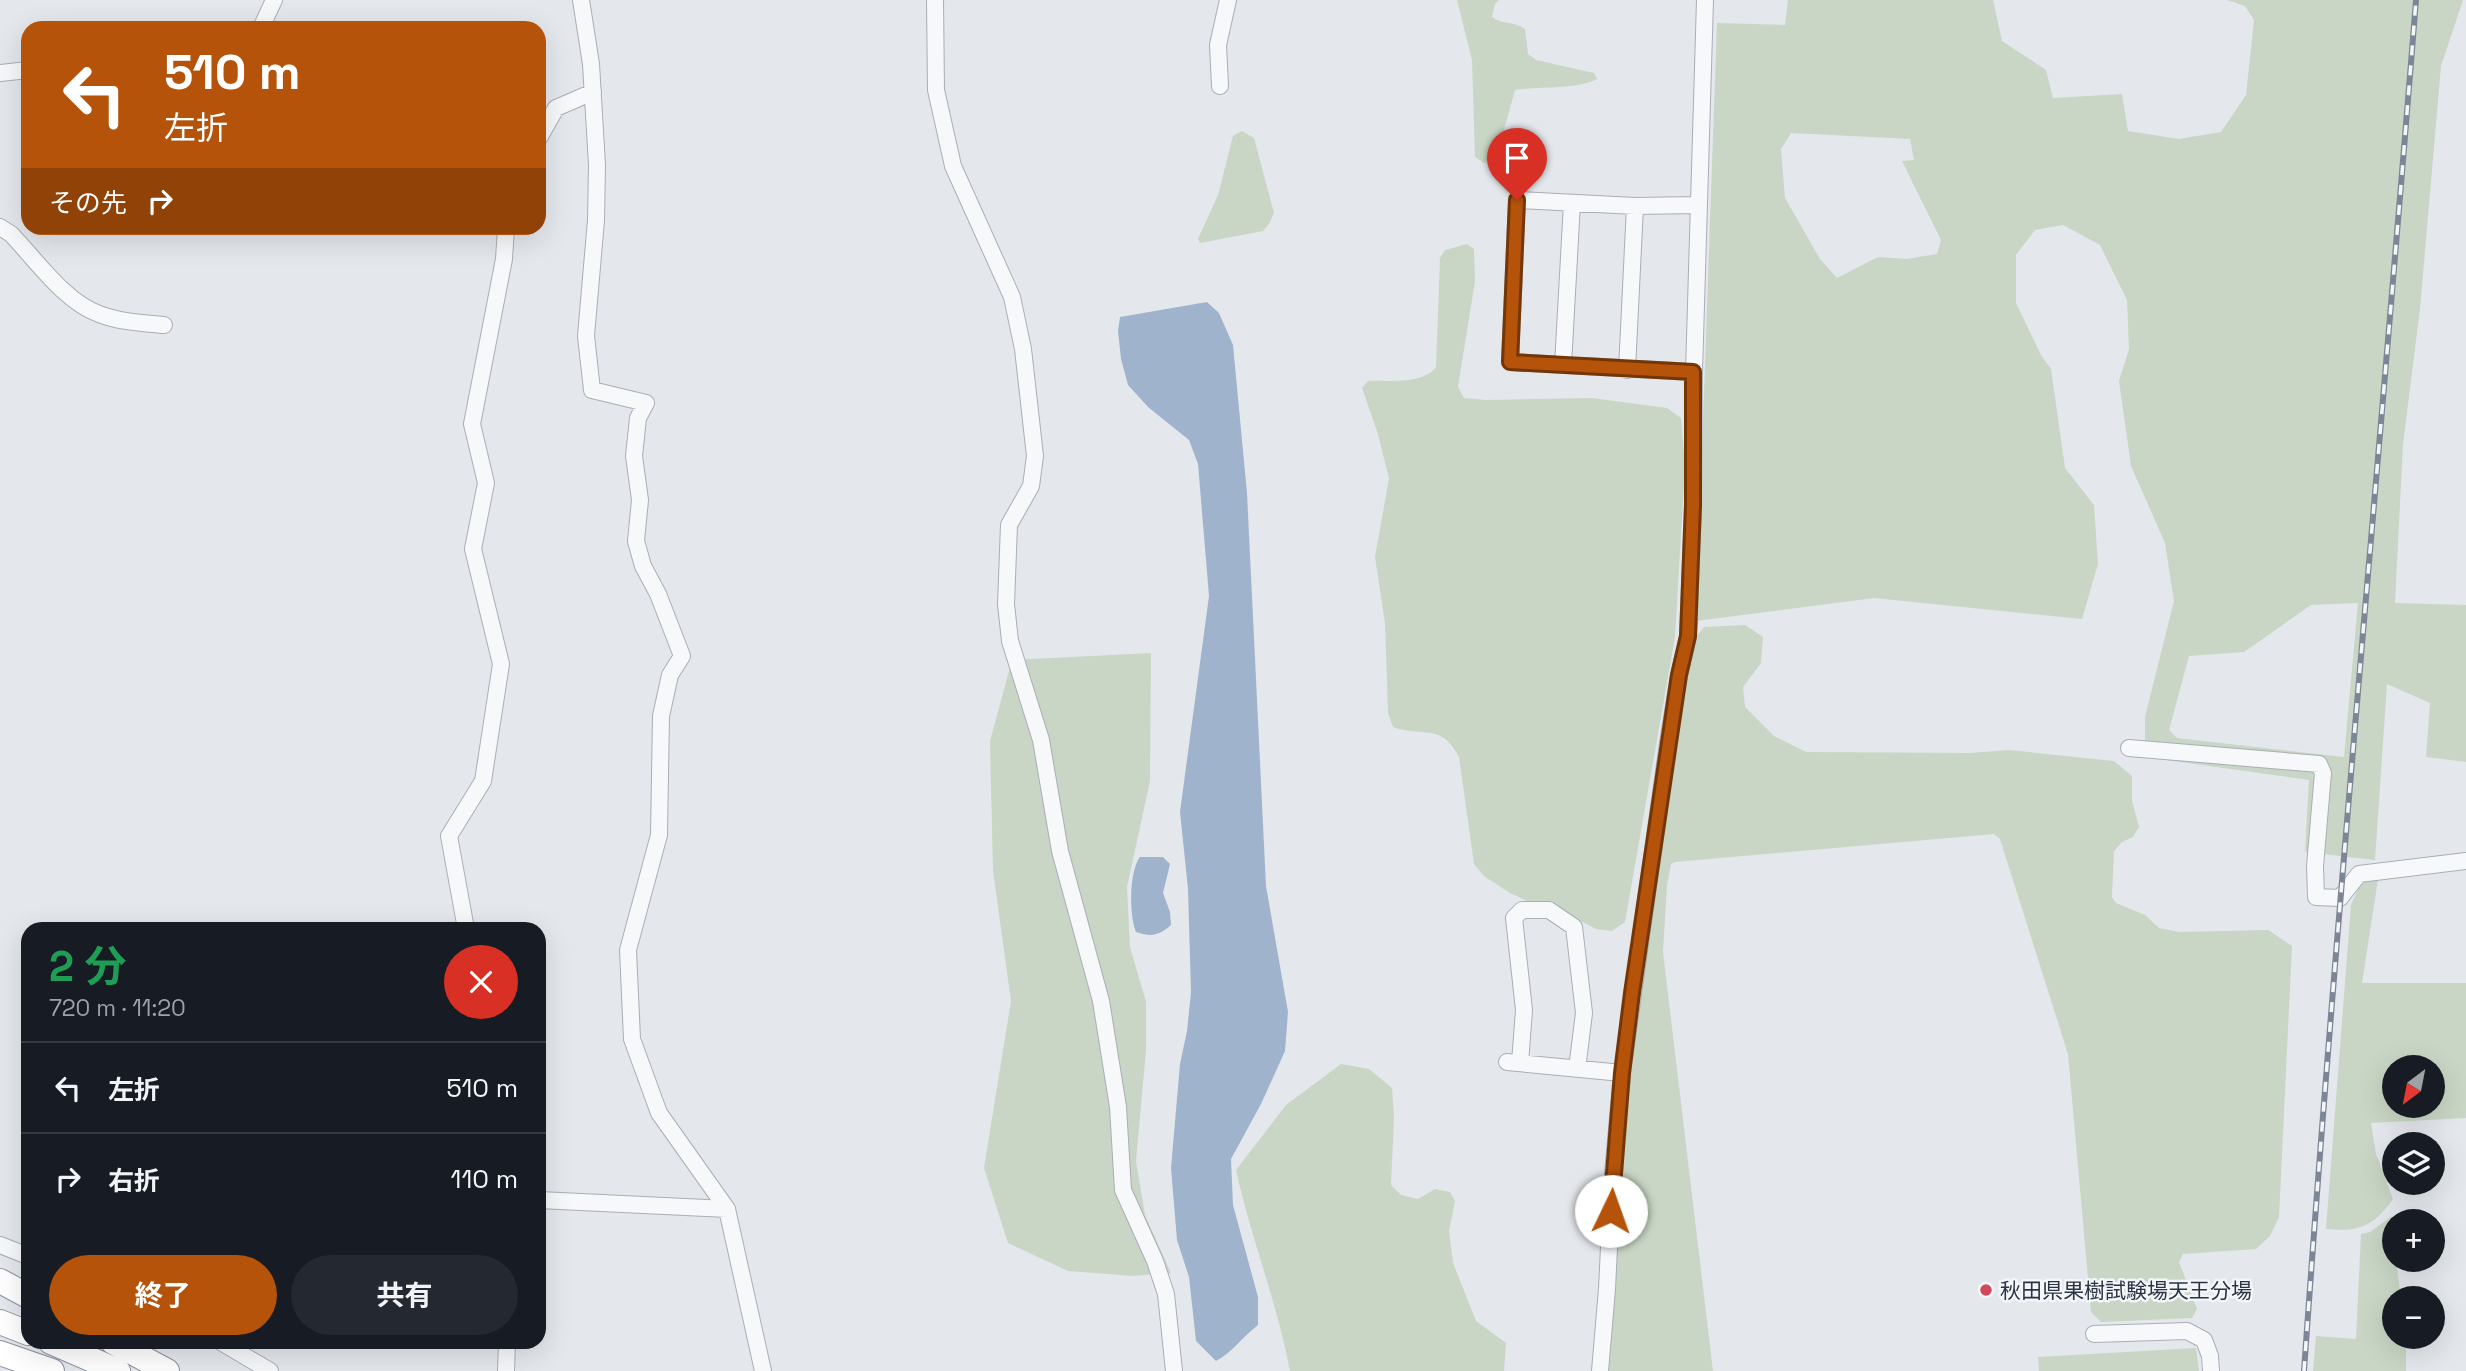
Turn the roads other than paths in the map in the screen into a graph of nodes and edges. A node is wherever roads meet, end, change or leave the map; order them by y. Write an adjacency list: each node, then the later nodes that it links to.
1 (274, 0): 6 (street)
2 (580, 0): 10 (street)
3 (935, 0): 46 (street)
4 (1228, 0): 9 (street)
5 (1705, 0): 13 (street)
6 (264, 21)
7 (21, 71): 8 (street)
8 (0, 73)
9 (1220, 86)
10 (593, 92): 11 (street); 27 (street)
11 (546, 126)
12 (1572, 203): 14 (street); 18 (street); 18 (street)
13 (1698, 205): 14 (street); 20 (street)
14 (1635, 206): 19 (street)
15 (0, 227): 17 (street)
16 (506, 235): 23 (street)
17 (164, 325)
18 (1563, 365): 19 (street)
19 (1627, 370): 20 (street)
20 (1693, 372): 25 (street)
21 (2129, 748): 22 (street)
22 (2466, 862)
23 (465, 922)
24 (1577, 1069): 24 (street); 25 (street)
25 (1622, 1073): 47 (street)
26 (546, 1200): 27 (street)
27 (727, 1209): 45 (street)
28 (0, 1245): 29 (street)
29 (21, 1253)
30 (0, 1281): 31 (highway)
31 (21, 1292)
32 (0, 1322): 33 (highway)
33 (21, 1330)
34 (2094, 1334): 48 (street)
35 (67, 1349): 41 (highway)
36 (126, 1349): 42 (highway)
37 (233, 1349): 43 (street)
38 (507, 1349): 44 (street)
39 (0, 1353): 40 (highway)
40 (52, 1371)
41 (118, 1371)
42 (167, 1371)
43 (270, 1371)
44 (506, 1371)
45 (763, 1371)
46 (1174, 1371)
47 (1601, 1371)
48 (2211, 1371)

